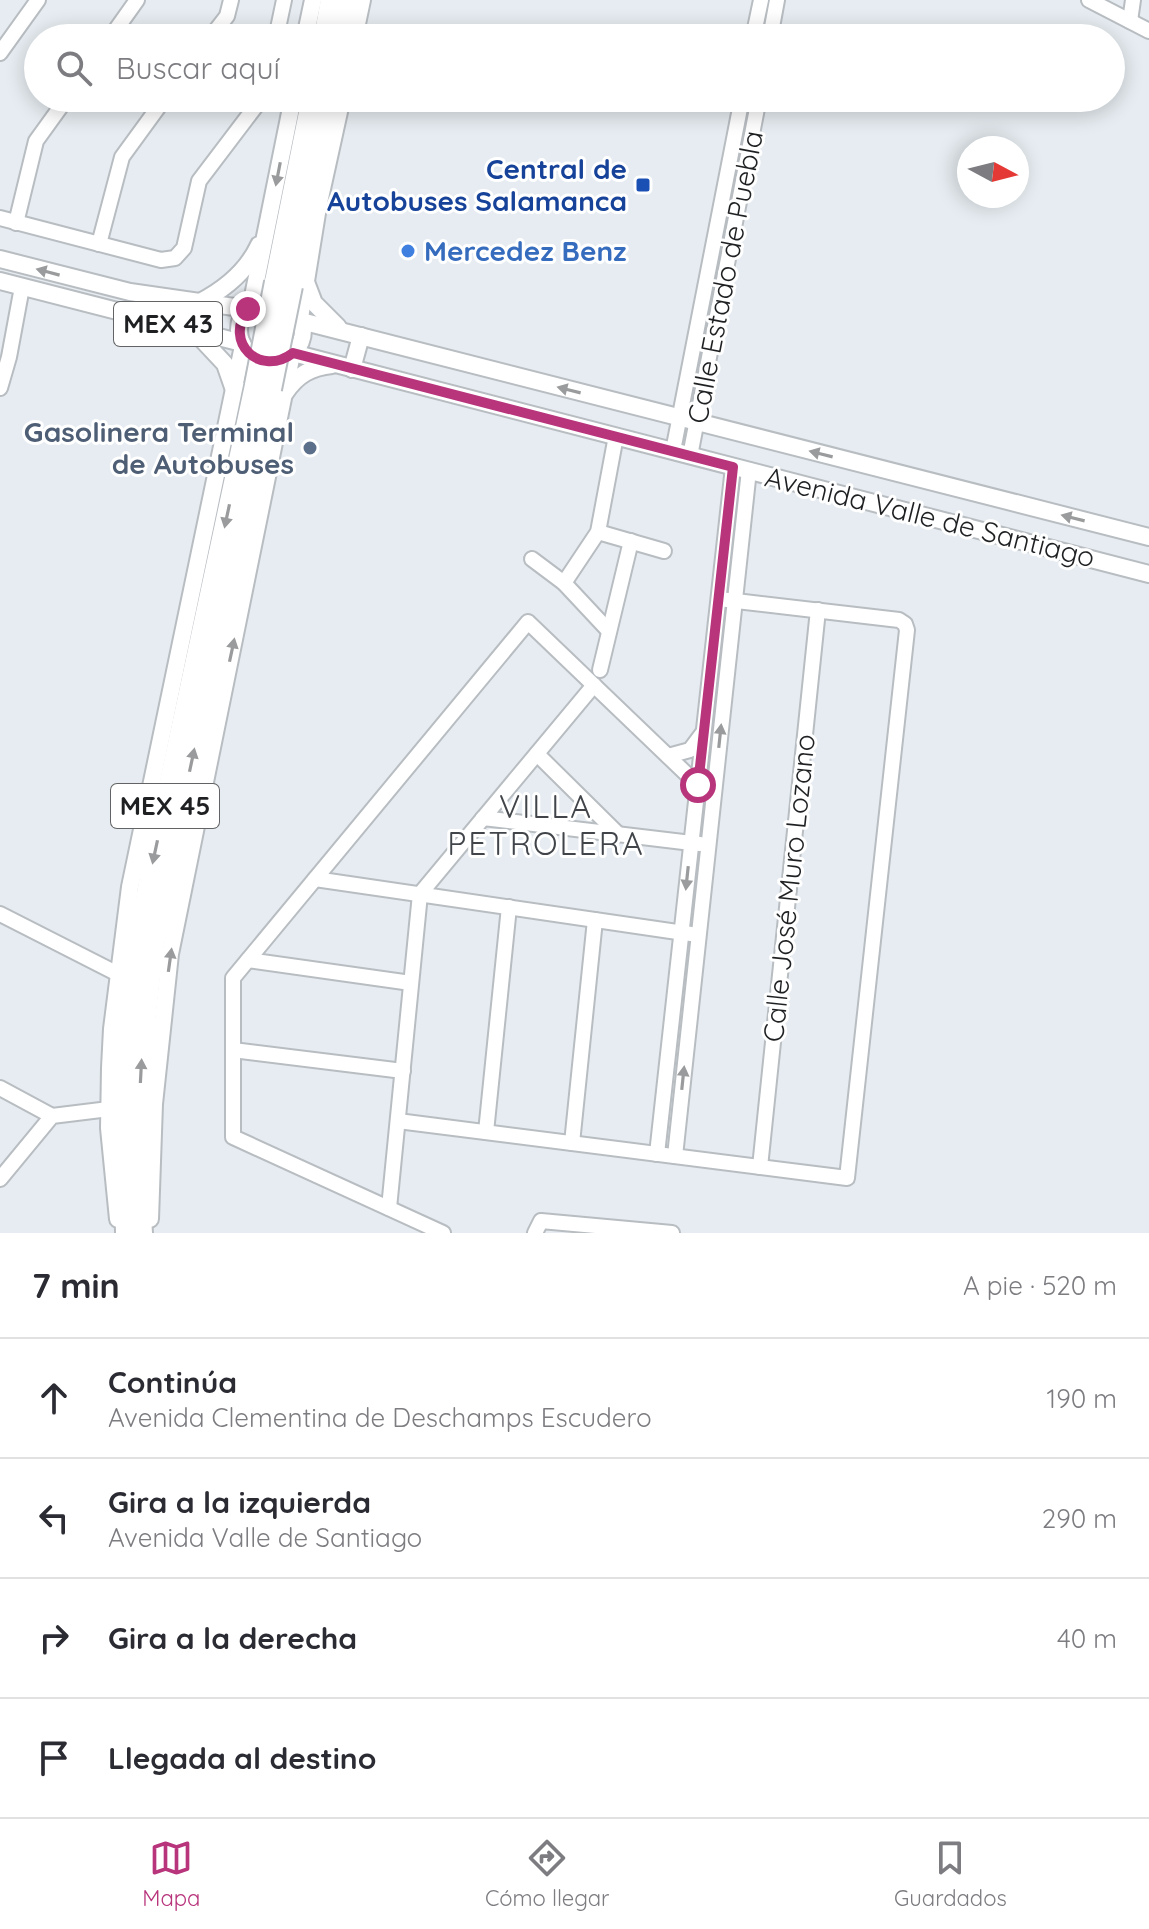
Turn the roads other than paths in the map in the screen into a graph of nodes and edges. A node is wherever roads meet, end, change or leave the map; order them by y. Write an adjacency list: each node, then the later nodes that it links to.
1 (38, 0): 24 (street)
2 (137, 0): 14 (street)
3 (231, 0): 15 (street)
4 (284, 0): 16 (street)
5 (313, 0): 17 (main road)
6 (331, 0): 18 (highway)
7 (347, 0): 19 (highway)
8 (362, 0): 20 (main road)
9 (761, 0): 21 (street)
10 (777, 0): 22 (street)
11 (1089, 0): 13 (street)
12 (1133, 0): 13 (street)
13 (1130, 21): 23 (street)
14 (120, 24)
15 (221, 24)
16 (279, 24)
17 (308, 24)
18 (327, 24)
19 (343, 24)
20 (357, 24)
21 (756, 24)
22 (773, 24)
23 (1149, 31)
24 (0, 53)
25 (57, 112): 36 (street)
26 (155, 112): 37 (street)
27 (251, 112): 37 (street)
28 (290, 112): 34 (main road, one-way to 34)
29 (310, 112): 40 (highway, MEX 45)
30 (325, 112): 40 (highway, MEX 45)
31 (339, 112): 40 (main road)
32 (739, 112): 53 (street, Calle Estado de Puebla)
33 (756, 112): 54 (street, Calle Estado de Puebla)
34 (269, 217): 42 (main road); 43 (main road)
35 (0, 218): 36 (street)
36 (16, 223): 37 (street)
37 (99, 244)
38 (0, 259): 42 (main road, MEX 43, one-way to 38)
39 (0, 281): 41 (main road, MEX 43)
40 (291, 283): 44 (main road); 46 (main road); 51 (highway, MEX 45, bridge)
41 (22, 287): 45 (main road, MEX 43); 50 (street)
42 (198, 303): 43 (main road, MEX 43)
43 (249, 308): 44 (main road, MEX 43); 47 (main road, MEX 43)
44 (301, 319): 46 (main road, Avenida Valle de Santiago / MEX 43); 48 (main road)
45 (194, 330): 47 (main road, MEX 43); 52 (main road)
46 (356, 335): 49 (main road); 53 (main road, Avenida Valle de Santiago / MEX 43, one-way to 46)
47 (243, 345): 48 (main road, MEX 43); 52 (main road)
48 (293, 353): 49 (main road, Avenida Valle de Santiago / MEX 43); 51 (main road)
49 (347, 367): 51 (main road); 55 (main road, Avenida Valle de Santiago / MEX 43)
50 (0, 388)
51 (270, 389): 106 (highway, MEX 45, one-way to 106); 107 (highway, MEX 45, one-way to 51); 108 (main road, one-way to 51)
52 (233, 395): 88 (main road)
53 (680, 418): 54 (main road, Avenida Valle de Santiago / MEX 43); 56 (street, Calle Estado de Puebla)
54 (697, 422): 57 (street, Calle Estado de Puebla); 60 (main road, Avenida Valle de Santiago / MEX 43, one-way to 54)
55 (616, 436): 56 (main road, Avenida Valle de Santiago / MEX 43); 59 (street)
56 (673, 451): 57 (main road, Avenida Valle de Santiago / MEX 43)
57 (690, 456): 58 (main road, Avenida Valle de Santiago / MEX 43)
58 (741, 469): 64 (main road, Avenida Valle de Santiago / MEX 43); 66 (street); 67 (street)
59 (598, 532): 61 (street); 65 (street)
60 (1149, 537)
61 (631, 541): 62 (street); 69 (street)
62 (664, 551)
63 (532, 559): 65 (street)
64 (1149, 574)
65 (564, 583): 69 (street)
66 (719, 599): 67 (street); 72 (street)
67 (735, 601): 68 (street); 79 (street, one-way to 67)
68 (818, 610): 100 (street, Calle José Muro Lozano); 100 (street)
69 (608, 630): 70 (street)
70 (600, 670)
71 (594, 685): 73 (street); 74 (street); 80 (street)
72 (704, 731): 74 (street); 75 (street)
73 (537, 754): 76 (street); 77 (street)
74 (668, 756): 75 (street)
75 (698, 785): 78 (street)
76 (483, 818): 77 (street); 81 (street)
77 (618, 834): 78 (street)
78 (691, 843): 79 (street); 85 (street, one-way to 85)
79 (708, 845): 86 (street)
80 (315, 879): 81 (street); 87 (street)
81 (420, 894): 82 (street); 89 (street)
82 (509, 907): 84 (street); 96 (street)
83 (0, 914): 88 (street)
84 (595, 920): 85 (street); 97 (street)
85 (681, 933): 86 (street); 98 (street)
86 (699, 935): 99 (street, one-way to 86)
87 (248, 960): 89 (street); 90 (street)
88 (118, 974): 93 (main road)
89 (411, 983): 91 (street)
90 (233, 1050): 91 (street); 102 (street)
91 (403, 1071): 95 (street)
92 (0, 1088): 94 (street)
93 (109, 1109): 94 (street); 106 (main road)
94 (52, 1116): 101 (street)
95 (398, 1121): 96 (street); 102 (street)
96 (486, 1132): 97 (street)
97 (572, 1143): 98 (street)
98 (657, 1154): 99 (street)
99 (675, 1156): 100 (street)
100 (760, 1167)
101 (0, 1179)
102 (389, 1208): 109 (street)
103 (538, 1227): 104 (street)
104 (558, 1228): 105 (street)
105 (627, 1230): 110 (street)
106 (123, 1233)
107 (142, 1233)
108 (150, 1233)
109 (443, 1233)
110 (672, 1233)

